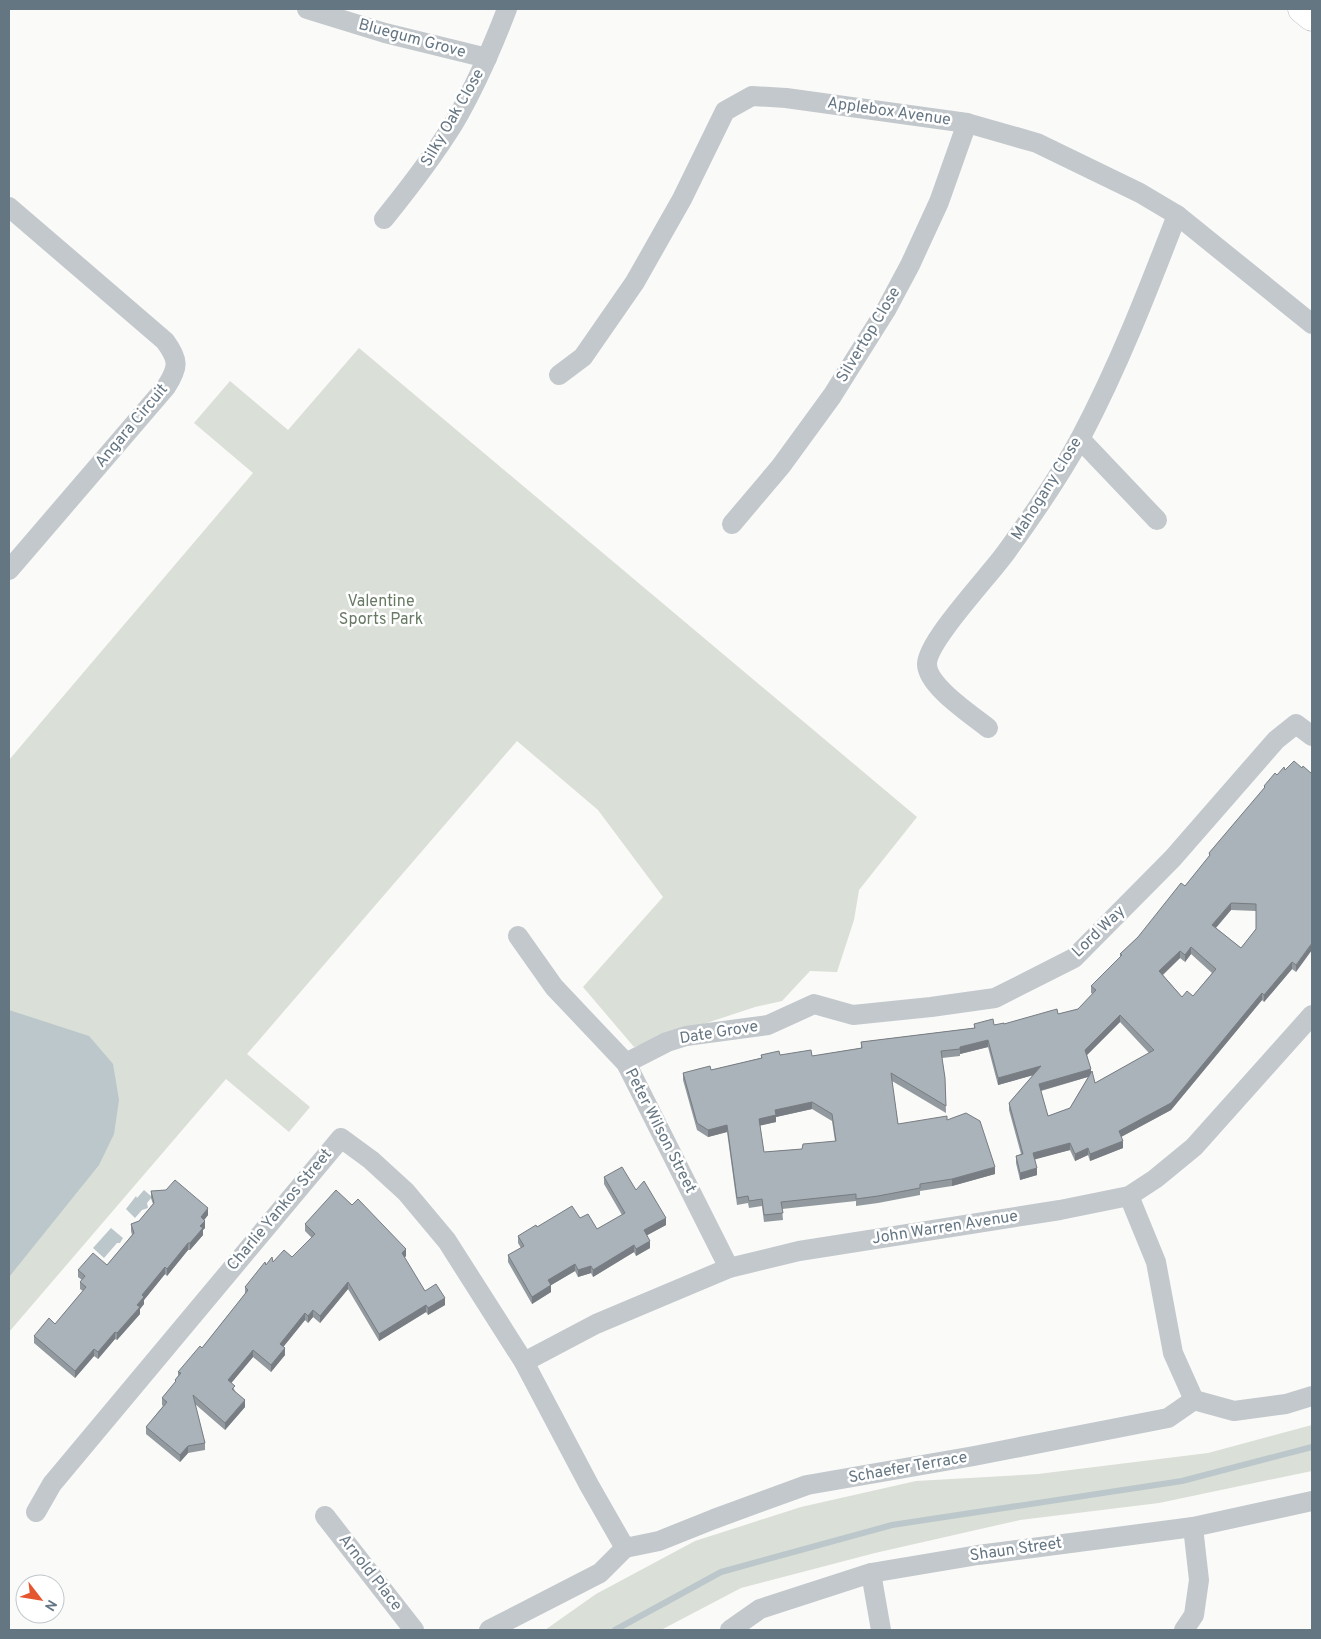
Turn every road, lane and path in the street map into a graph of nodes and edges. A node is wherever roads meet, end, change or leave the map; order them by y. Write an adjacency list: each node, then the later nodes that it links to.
1 (307, 9): 5 (street, Bluegum Grove)
2 (507, 9): 5 (street, Silky Oak Close)
3 (1302, 9): 4 (street)
4 (1312, 17)
5 (487, 58): 9 (street, Silky Oak Close)
6 (967, 123): 8 (street, Applebox Avenue); 11 (street, Applebox Avenue); 14 (street, Silvertop Close)
7 (9, 207): 15 (street, Angara Circuit)
8 (1177, 215): 10 (street, Applebox Avenue); 12 (street, Mahogany Close)
9 (384, 219)
10 (1312, 324)
11 (559, 374)
12 (1080, 439): 13 (street); 16 (street, Mahogany Close)
13 (1157, 520)
14 (732, 524)
15 (9, 570)
16 (988, 728)
17 (1312, 736): 19 (street, Lord Way)
18 (518, 936): 21 (street, Peter Wilson Street)
19 (814, 1004): 21 (street, Date Grove)
20 (1312, 1015): 22 (street, John Warren Avenue)
21 (626, 1063): 23 (street, Peter Wilson Street)
22 (1129, 1196): 23 (street, John Warren Avenue); 26 (street)
23 (729, 1268): 24 (street, John Warren Avenue)
24 (524, 1362): 28 (street, Charlie Yankos Street); 31 (street, Charlie Yankos Street)
25 (1312, 1396): 26 (street)
26 (1194, 1400): 31 (street, Schaefer Terrace)
27 (1312, 1501): 30 (street, Shaun Street)
28 (36, 1512)
29 (325, 1516): 33 (street, Arnold Place)
30 (1193, 1526): 32 (street, Shaun Street); 37 (street)
31 (625, 1548): 34 (street)
32 (871, 1573): 35 (street, Shaun Street); 36 (street)
33 (414, 1630)
34 (489, 1630)
35 (730, 1630)
36 (881, 1630)
37 (1184, 1630)

